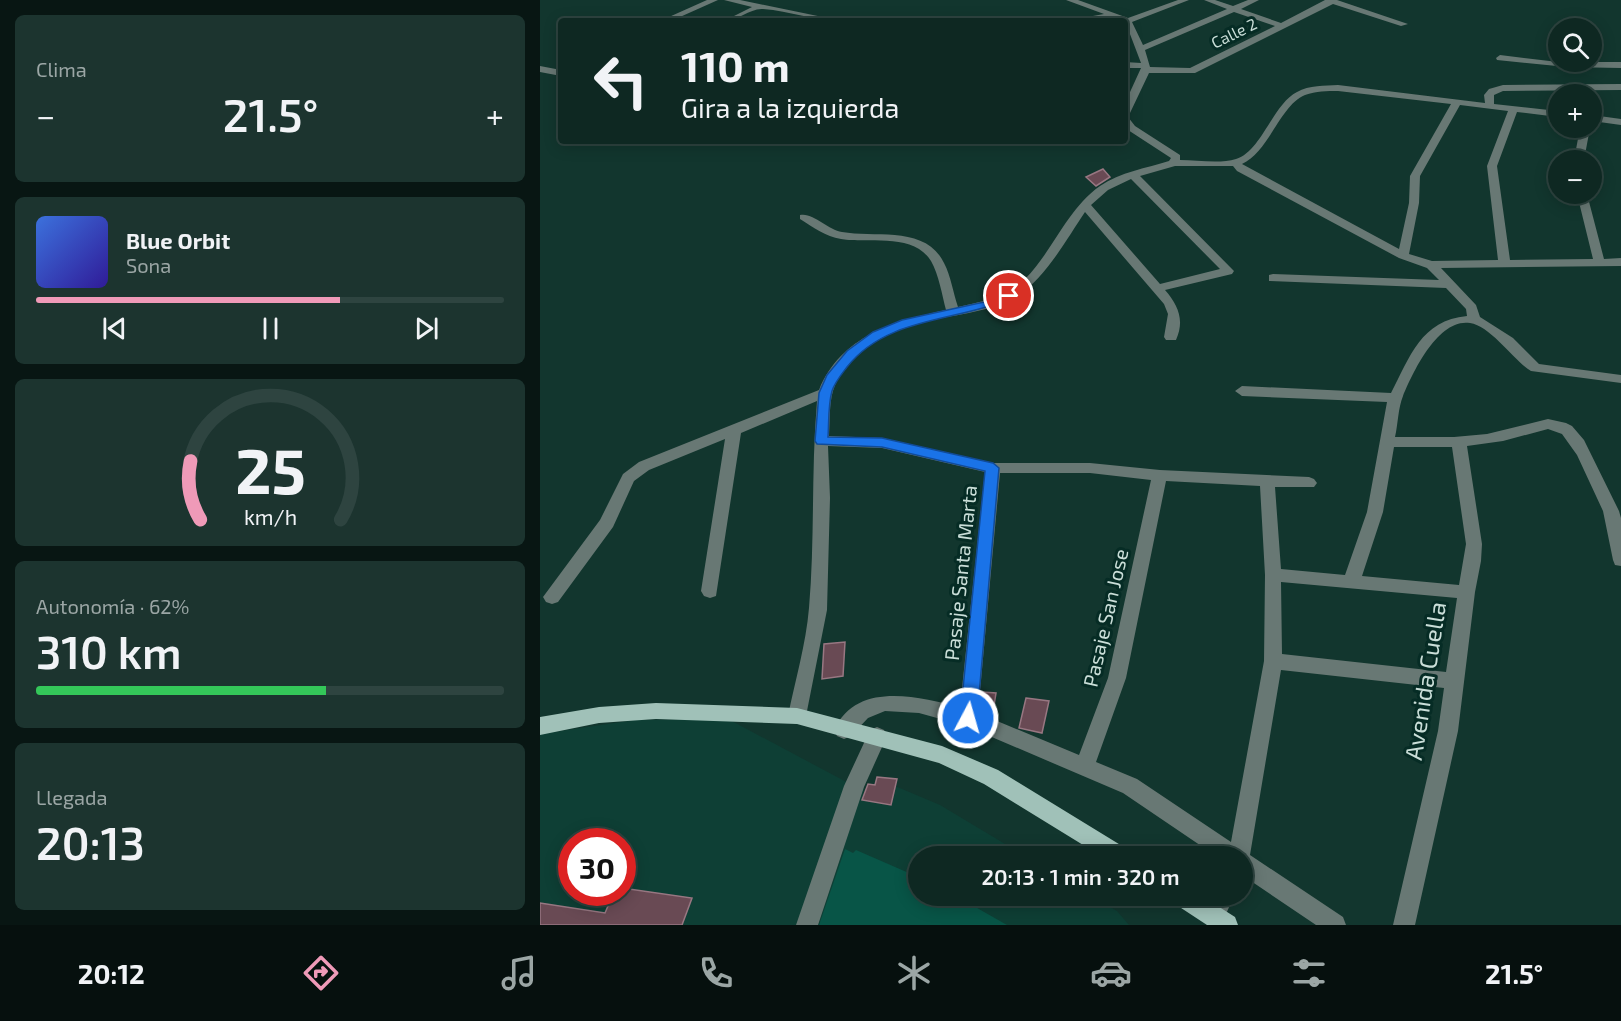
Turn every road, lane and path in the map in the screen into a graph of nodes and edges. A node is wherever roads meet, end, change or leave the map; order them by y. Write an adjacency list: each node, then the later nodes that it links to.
1 (714, 0): 12 (street)
2 (728, 0): 9 (street)
3 (770, 0): 9 (street)
4 (1070, 0): 11 (street)
5 (1185, 0): 17 (street)
6 (1208, 0): 10 (street)
7 (1255, 0): 10 (street)
8 (1331, 0): 18 (street); 19 (street, Calle 2)
9 (759, 6): 13 (street); 14 (street)
10 (1234, 8): 19 (street); 21 (street)
11 (1117, 15): 15 (street); 16 (street)
12 (671, 18)
13 (734, 18)
14 (822, 18)
15 (1093, 18)
16 (1122, 18)
17 (1128, 21): 21 (street)
18 (1404, 24)
19 (1282, 26): 25 (street, Calle 2)
20 (1128, 44): 21 (street)
21 (1139, 46): 25 (street)
22 (1500, 58): 24 (street)
23 (1128, 65): 25 (street, Calle 2)
24 (1621, 65)
25 (1146, 68): 29 (street)
26 (540, 69): 27 (street)
27 (558, 72)
28 (1621, 87): 31 (street)
29 (1130, 96)
30 (1457, 102): 31 (street); 40 (street); 45 (street)
31 (1490, 106): 32 (street)
32 (1513, 109): 33 (street); 49 (street)
33 (1548, 113)
34 (1621, 114): 35 (street)
35 (1602, 117)
36 (1602, 119): 37 (street)
37 (1621, 122)
38 (1128, 124): 39 (street)
39 (1174, 163): 40 (street); 41 (street)
40 (1236, 163): 45 (street)
41 (1133, 175): 43 (street); 52 (street)
42 (1585, 204): 46 (street)
43 (1085, 205): 52 (street); 53 (street)
44 (804, 217): 53 (street)
45 (1403, 256): 48 (street)
46 (1599, 261): 47 (street); 49 (street)
47 (1621, 262)
48 (1431, 265): 49 (street); 51 (street)
49 (1505, 265)
50 (1273, 278): 51 (street)
51 (1446, 284): 54 (street)
52 (1157, 288): 55 (street)
53 (953, 312): 58 (street)
54 (1474, 319): 56 (street); 59 (street)
55 (1172, 337)
56 (1621, 379)
57 (1242, 391): 59 (street)
58 (825, 393): 60 (street); 61 (street)
59 (1395, 398): 62 (street)
60 (734, 429): 72 (street); 74 (street)
61 (821, 441): 64 (street); 77 (street)
62 (1387, 442): 63 (street); 71 (street)
63 (1459, 444): 68 (street); 73 (street, Avenida Cuella)
64 (993, 468): 65 (street); 78 (street, Pasaje Santa Marta)
65 (1160, 475): 66 (street); 82 (street, Pasaje San Jose)
66 (1267, 482): 67 (street); 70 (street)
67 (1309, 483)
68 (1616, 512): 69 (street)
69 (1621, 560)
70 (1273, 574): 71 (street); 75 (street)
71 (1351, 583): 73 (street)
72 (710, 591)
73 (1466, 592): 76 (street, Avenida Cuella)
74 (552, 597)
75 (1273, 662): 76 (street); 85 (street)
76 (1455, 681): 91 (street, Avenida Cuella)
77 (797, 716): 79 (main road); 80 (main road)
78 (968, 718): 80 (street); 82 (street)
79 (540, 726)
80 (844, 730): 81 (main road)
81 (877, 736): 83 (main road); 89 (street)
82 (1083, 767): 84 (street)
83 (1104, 846)
84 (1219, 846)
85 (1241, 846)
86 (1253, 869): 90 (street)
87 (1207, 906): 88 (main road)
88 (1222, 912)
89 (807, 925)
90 (1335, 925)
91 (1404, 925)

